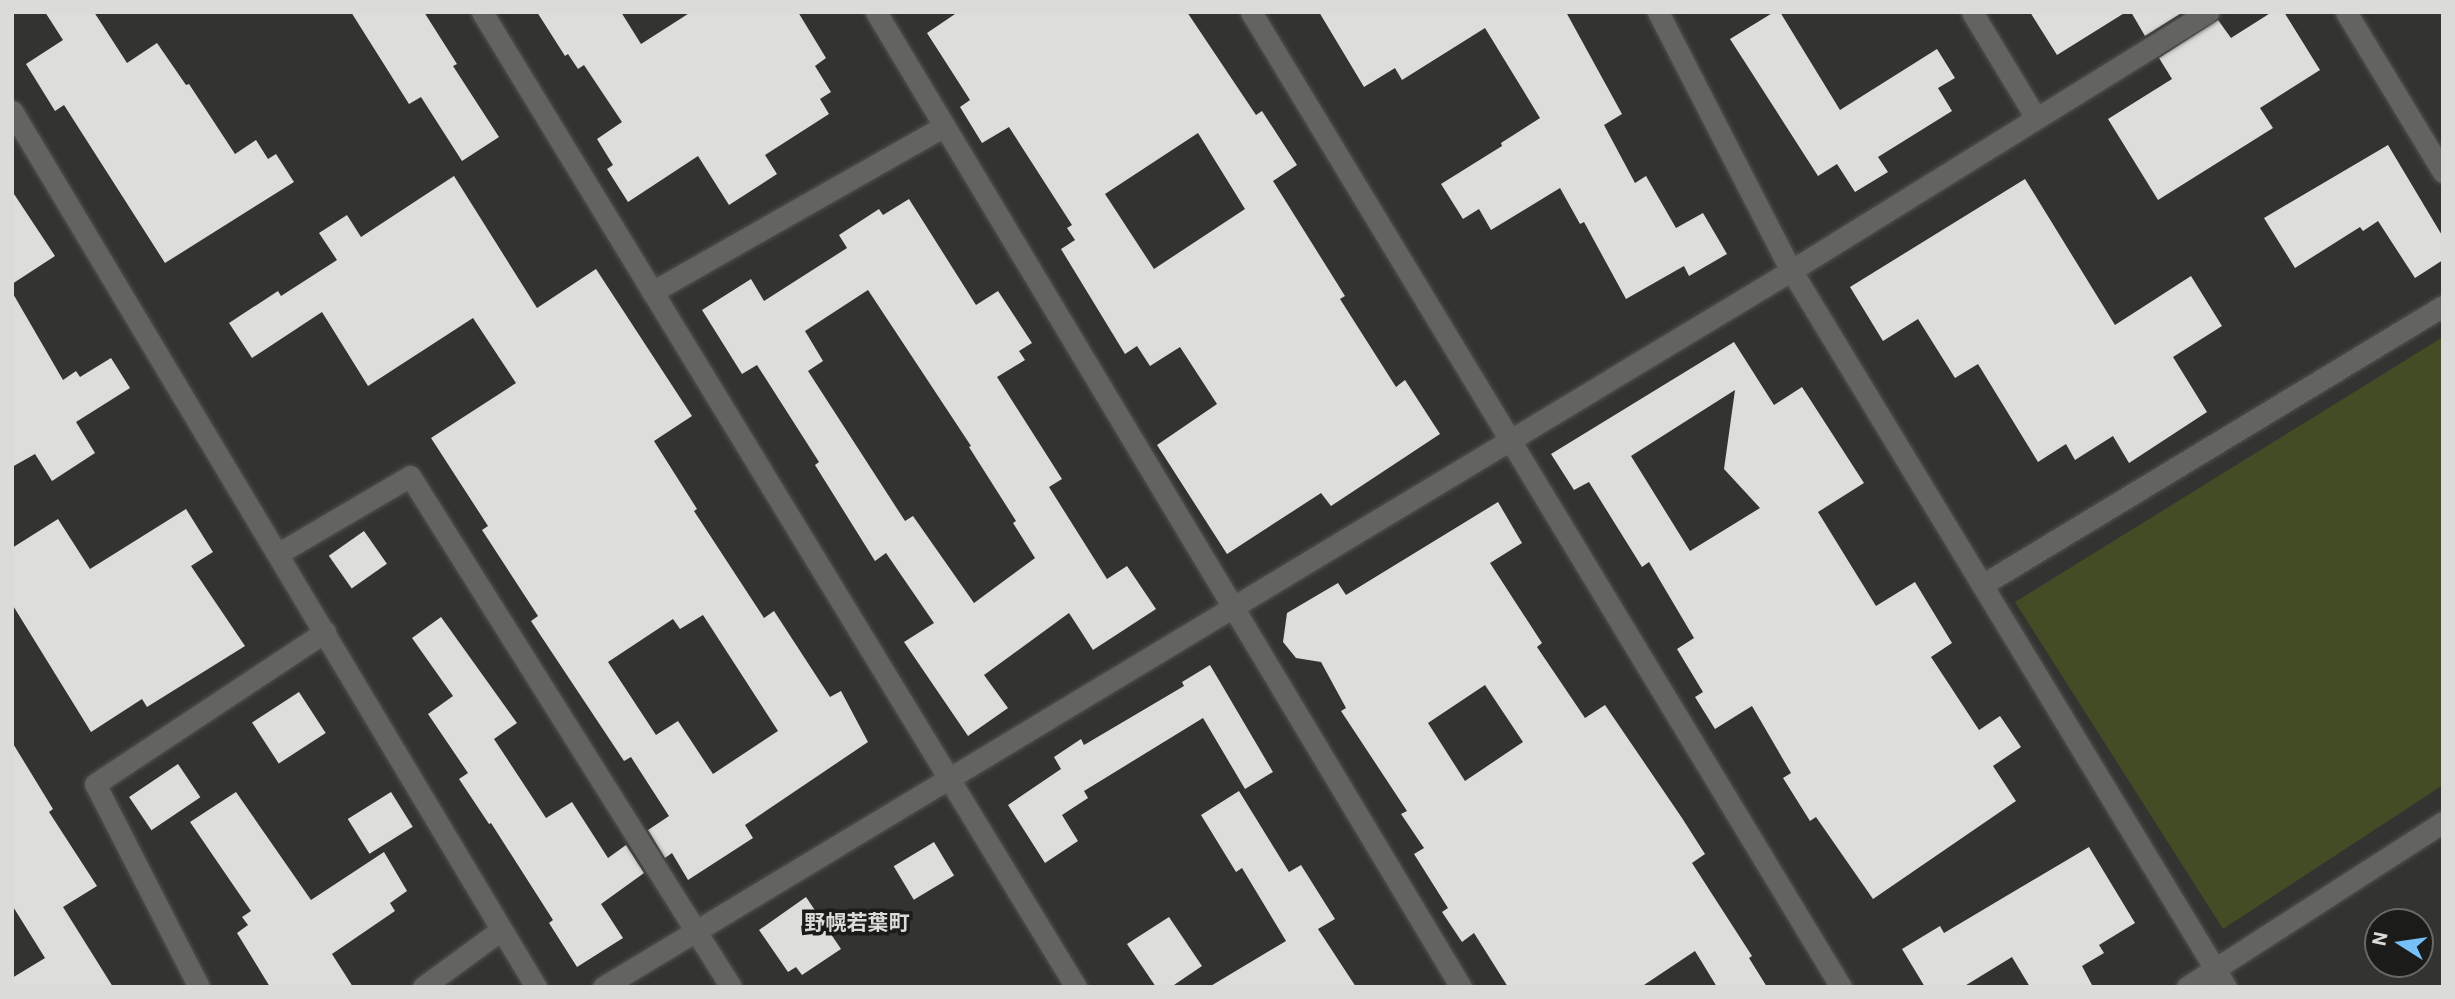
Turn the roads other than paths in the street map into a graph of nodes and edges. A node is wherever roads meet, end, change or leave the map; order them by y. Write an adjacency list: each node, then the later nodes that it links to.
1 (482, 12): 13 (street)
2 (1251, 12): 15 (street)
3 (1658, 12): 12 (street)
4 (1972, 12): 9 (street)
5 (2208, 12): 9 (street)
6 (2346, 12): 11 (street)
7 (877, 13): 10 (street)
8 (12, 111): 16 (street)
9 (2036, 118): 12 (street)
10 (944, 126): 13 (street); 18 (street)
11 (2443, 172)
12 (1792, 270): 15 (street); 17 (street)
13 (652, 292): 20 (street)
14 (2443, 306): 17 (street)
15 (1512, 439): 18 (street); 32 (street)
16 (279, 553): 19 (street); 23 (street)
17 (1982, 585): 24 (street)
18 (1231, 608): 20 (street); 31 (street)
19 (325, 632): 22 (street); 25 (street)
20 (949, 778): 23 (street); 30 (street)
21 (2443, 822): 24 (street)
22 (501, 930): 26 (street); 27 (street)
23 (696, 931): 28 (street); 29 (street)
24 (2221, 978): 33 (street)
25 (199, 987)
26 (423, 987)
27 (536, 987)
28 (603, 987)
29 (731, 987)
30 (1076, 987)
31 (1461, 987)
32 (1842, 987)
33 (2187, 987)

